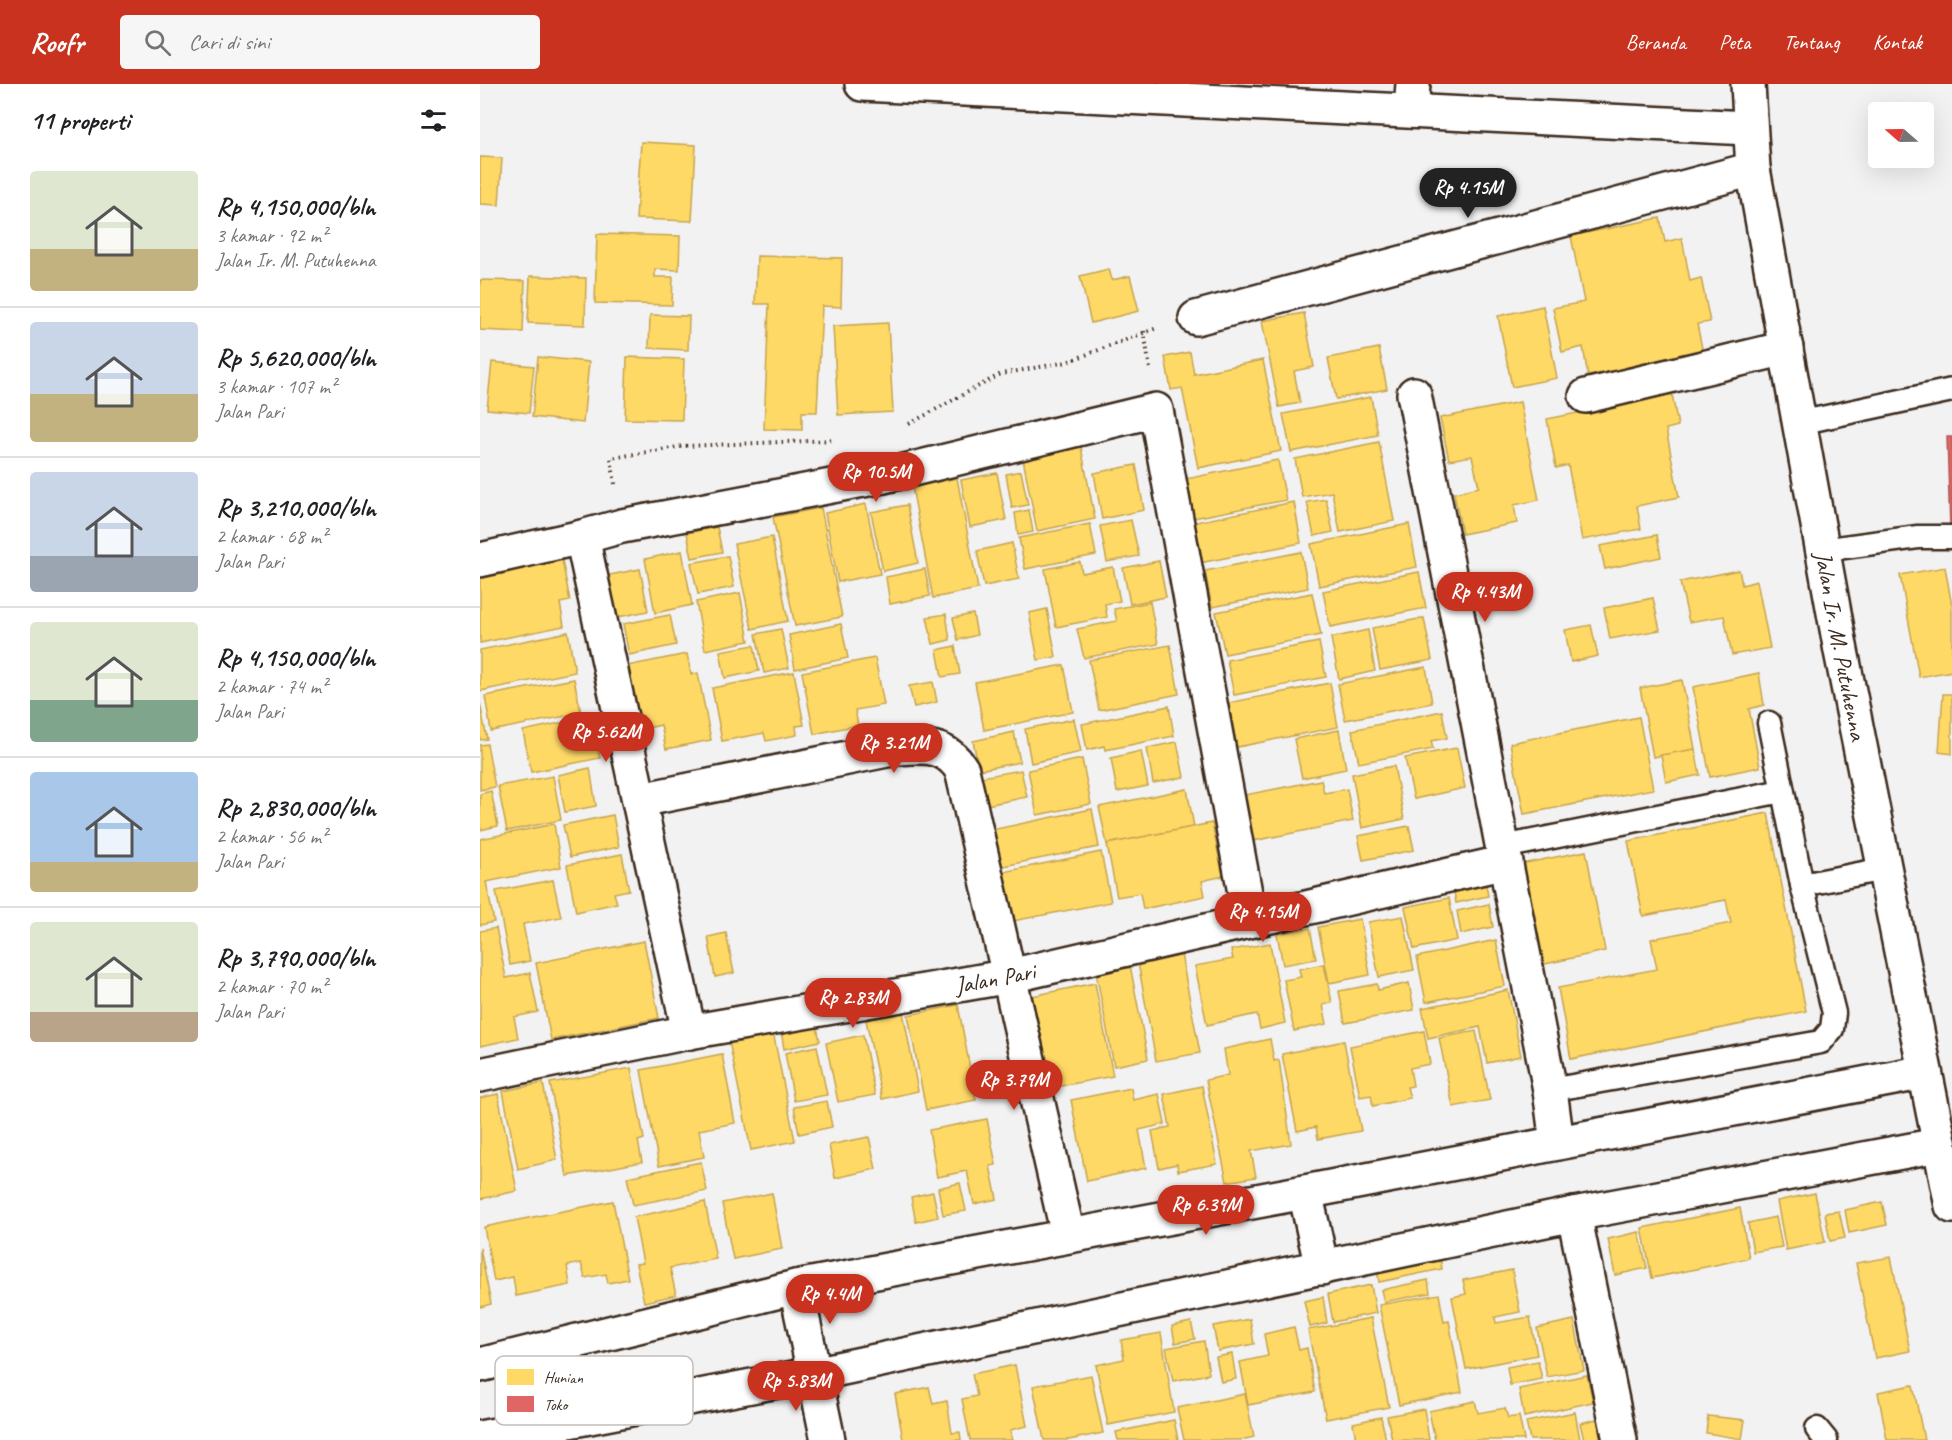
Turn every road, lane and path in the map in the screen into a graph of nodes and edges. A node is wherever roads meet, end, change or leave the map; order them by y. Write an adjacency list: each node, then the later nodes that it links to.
1 (862, 84): 3 (main road)
2 (1748, 84): 4 (main road, Jalan Ir. M. Putuhenna)
3 (1412, 98): 4 (main road)
4 (1748, 128): 5 (main road, Jalan Ir. M. Putuhenna)
5 (1753, 169): 6 (main road); 8 (main road, Jalan Ir. M. Putuhenna)
6 (1196, 318)
7 (1144, 331): 13 (path)
8 (1786, 348): 11 (main road); 12 (main road, Jalan Ir. M. Putuhenna)
9 (1952, 390): 12 (lane)
10 (1414, 394): 23 (main road)
11 (1586, 396)
12 (1799, 423): 18 (main road, Jalan Ir. M. Putuhenna)
13 (898, 428)
14 (846, 440): 15 (path)
15 (622, 526): 16 (main road); 26 (main road)
16 (582, 537): 19 (main road); 22 (main road)
17 (1952, 537): 18 (lane)
18 (1822, 550): 24 (main road, Jalan Ir. M. Putuhenna)
19 (480, 560)
20 (1769, 723): 21 (lane)
21 (1782, 791): 23 (lane); 25 (lane)
22 (640, 800): 27 (main road); 28 (main road)
23 (1504, 854): 26 (main road, Jalan Pari); 31 (main road)
24 (1884, 868): 25 (lane); 29 (main road, Jalan Ir. M. Putuhenna)
25 (1802, 885): 31 (lane)
26 (1250, 920): 27 (main road, Jalan Pari)
27 (1010, 976): 28 (main road, Jalan Pari); 37 (main road)
28 (689, 1032): 30 (main road, Jalan Pari)
29 (1924, 1072): 32 (main road); 33 (main road, Jalan Ir. M. Putuhenna)
30 (480, 1075)
31 (1550, 1090): 32 (main road)
32 (1557, 1143): 34 (main road)
33 (1938, 1145): 35 (main road, Jalan Ir. M. Putuhenna); 36 (main road)
34 (1305, 1192): 37 (main road); 38 (main road)
35 (1952, 1206)
36 (1574, 1214): 38 (main road); 48 (main road)
37 (1068, 1235): 39 (main road)
38 (1322, 1268): 43 (main road)
39 (796, 1287): 40 (main road); 43 (main road)
40 (516, 1356)
41 (495, 1361): 42 (main road)
42 (480, 1365)
43 (814, 1374): 44 (main road); 47 (main road)
44 (693, 1397)
45 (548, 1425): 46 (main road)
46 (480, 1438)
47 (828, 1440)
48 (1620, 1440)

